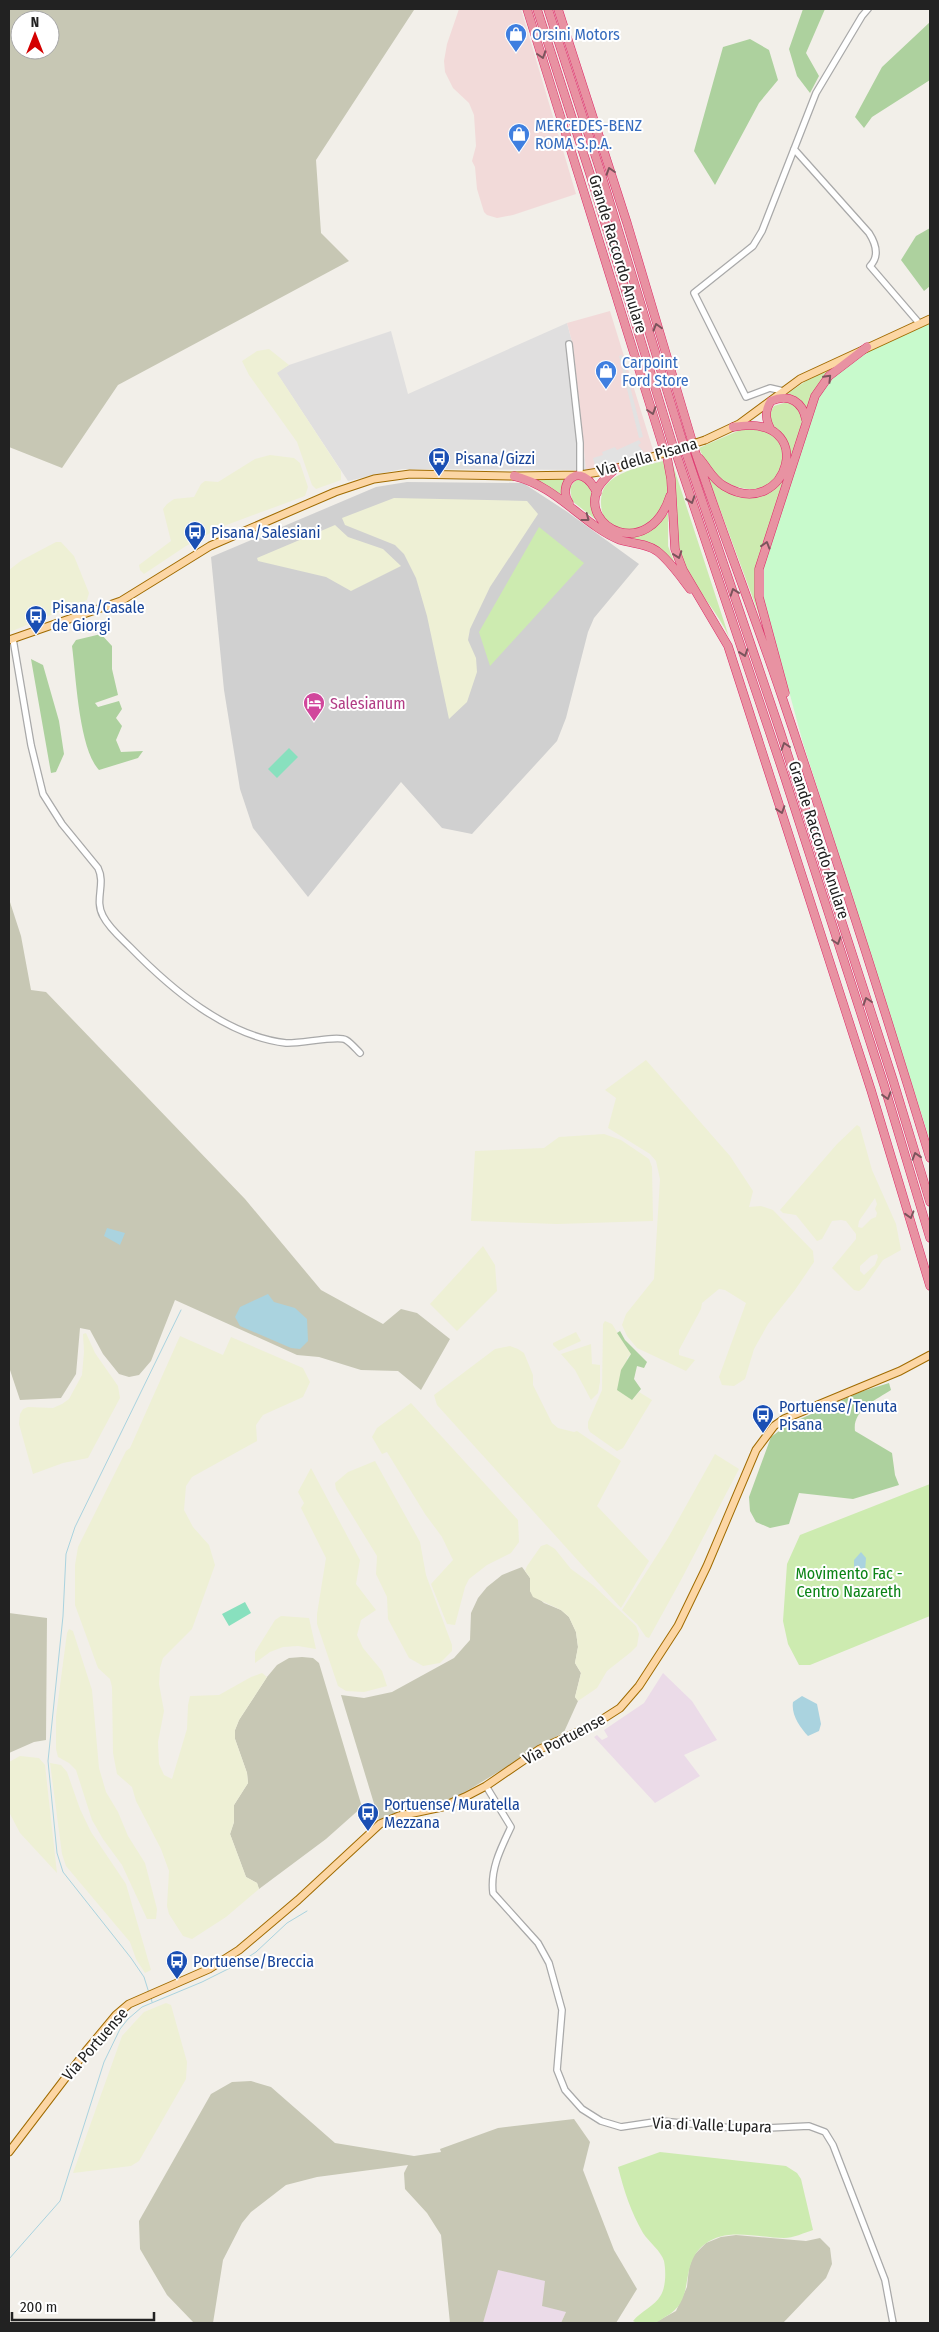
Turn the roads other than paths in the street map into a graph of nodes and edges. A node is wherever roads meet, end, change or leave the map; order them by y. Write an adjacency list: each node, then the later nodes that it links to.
1 (527, 9): 20 (highway, Grande Raccordo Anulare, one-way to 20)
2 (537, 9): 29 (highway, Grande Raccordo Anulare, one-way to 29)
3 (548, 9): 28 (highway, Grande Raccordo Anulare, one-way to 3)
4 (558, 9): 16 (highway, Grande Raccordo Anulare, one-way to 4)
5 (868, 9): 6 (street)
6 (794, 149): 8 (street); 11 (street)
7 (930, 319): 8 (main road, Via della Pisana)
8 (918, 323): 10 (main road, Via della Pisana)
9 (569, 344): 18 (street)
10 (867, 347): 11 (main road, Via della Pisana); 13 (highway, one-way to 10)
11 (783, 391): 12 (main road, Via della Pisana)
12 (771, 401): 13 (highway); 14 (main road, Via della Pisana); 15 (highway)
13 (806, 420): 25 (highway, one-way to 13)
14 (733, 427): 15 (highway); 17 (main road, Via della Pisana, bridge)
15 (770, 428): 16 (highway)
16 (697, 456): 25 (highway)
17 (616, 468): 18 (main road, Via della Pisana); 21 (highway)
18 (580, 475): 19 (main road, Via della Pisana); 21 (highway); 22 (highway)
19 (514, 476): 22 (highway); 24 (main road, Via della Pisana)
20 (672, 489): 21 (highway); 23 (highway, Grande Raccordo Anulare, one-way to 23)
21 (597, 493)
22 (572, 507): 23 (highway, one-way to 23)
23 (721, 631): 30 (highway, Grande Raccordo Anulare, one-way to 30)
24 (11, 640): 26 (street)
25 (804, 762): 27 (highway, Grande Raccordo Anulare)
26 (360, 1053)
27 (930, 1158)
28 (930, 1202)
29 (930, 1238)
30 (930, 1286)
31 (930, 1357): 32 (main road, Via Portuense)
32 (486, 1786): 33 (main road, Via Portuense); 34 (street, Via di Valle Lupara)
33 (9, 2152)
34 (893, 2323)

